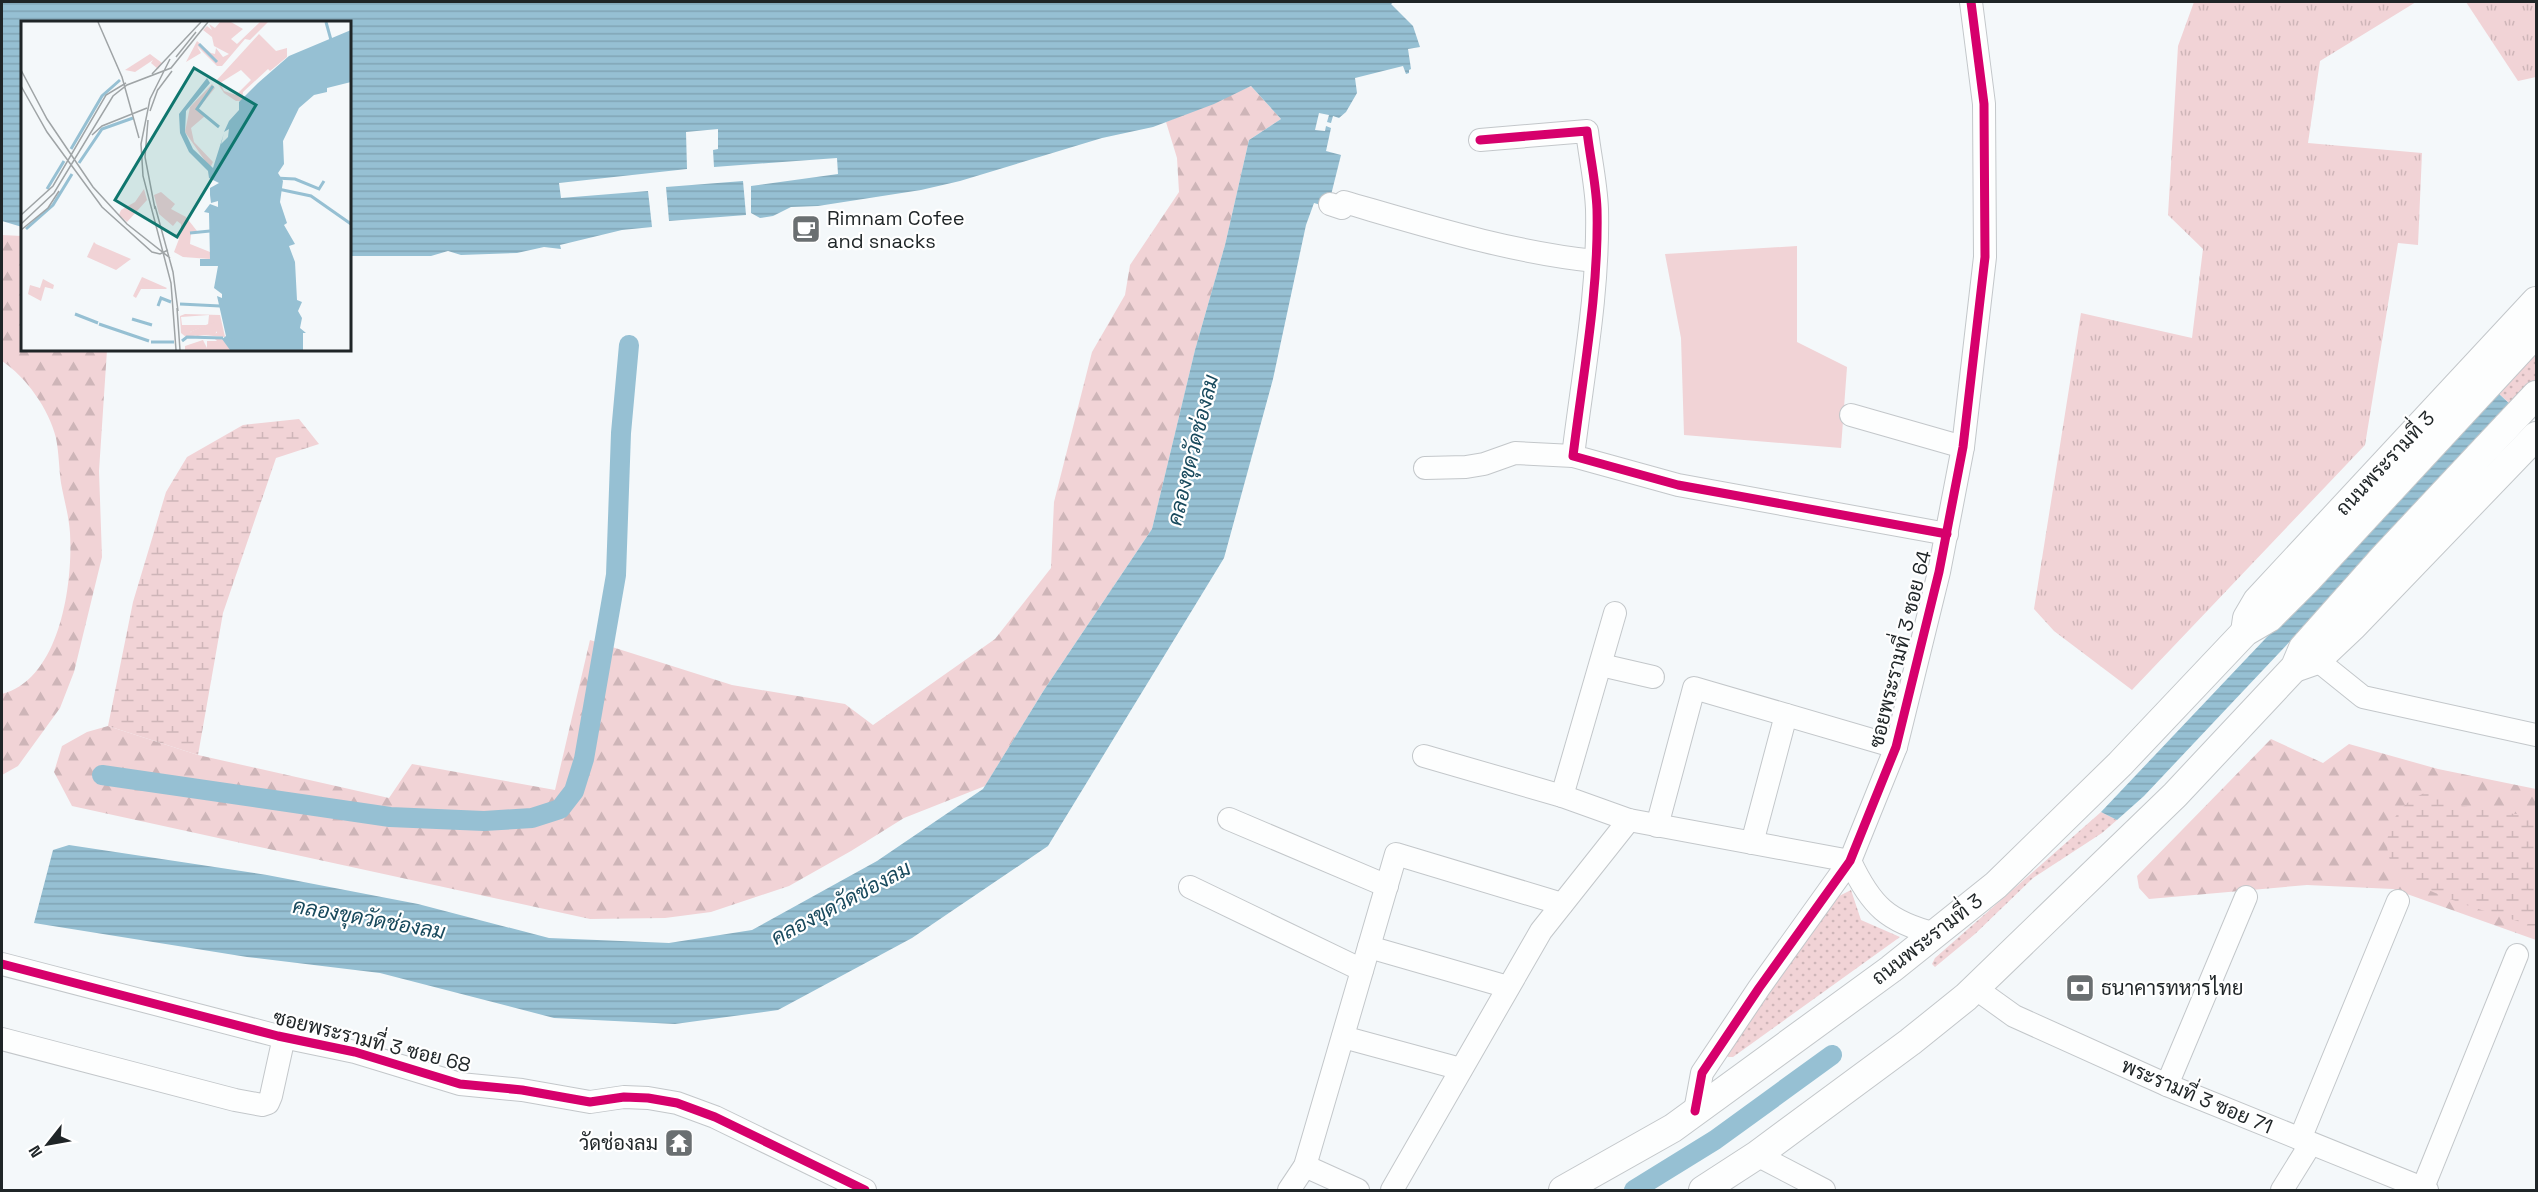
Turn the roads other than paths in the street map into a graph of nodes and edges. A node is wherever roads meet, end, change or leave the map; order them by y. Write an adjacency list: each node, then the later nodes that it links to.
1 (1971, 2): 10 (street, ซอยพระรามที่ 3 ซอย 64)
2 (1480, 140): 4 (street)
3 (1330, 204): 4 (street)
4 (1595, 261): 11 (street)
5 (2536, 301): 15 (main road, ถนนพระรามที่ 3)
6 (2536, 333): 15 (main road, ถนนพระรามที่ 3)
7 (2536, 395): 16 (main road)
8 (1851, 415): 10 (street)
9 (2536, 436): 16 (main road)
10 (1963, 447): 13 (street, ซอยพระรามที่ 3 ซอย 64)
11 (1573, 456): 12 (street); 13 (street)
12 (1425, 468)
13 (1947, 534): 21 (street, ซอยพระรามที่ 3 ซอย 64)
14 (1615, 613): 17 (street)
15 (2245, 632): 34 (main road, ถนนพระรามที่ 3)
16 (2306, 664): 20 (street); 40 (main road)
17 (1601, 665): 18 (street); 23 (street)
18 (1653, 677)
19 (1786, 715): 21 (street); 26 (street); 27 (street)
20 (2536, 735)
21 (1896, 747): 28 (street, ซอยพระรามที่ 3 ซอย 64)
22 (1424, 756): 23 (street)
23 (1562, 796): 25 (street)
24 (1229, 819): 29 (street)
25 (1629, 820): 26 (street); 33 (street)
26 (1657, 825): 27 (street)
27 (1752, 843): 28 (street)
28 (1850, 861): 34 (street); 46 (street, ซอยพระรามที่ 3 ซอย 64)
29 (1387, 886): 33 (street); 35 (street)
30 (1190, 887): 38 (street)
31 (2246, 897): 45 (street)
32 (2398, 901): 47 (street)
33 (1562, 904): 39 (street)
34 (1936, 934): 46 (main road, ถนนพระรามที่ 3)
35 (1369, 947): 38 (street); 39 (street)
36 (2517, 955): 50 (street)
37 (2, 964): 41 (street, ซอยพระรามที่ 3 ซอย 68)
38 (1362, 970): 42 (street)
39 (1508, 987): 44 (street)
40 (1975, 988): 45 (street, พระรามที่ 3 ซอย 71); 48 (main road)
41 (284, 1037): 43 (street); 51 (street, ซอยพระรามที่ 3 ซอย 68)
42 (1342, 1037): 44 (street); 49 (street)
43 (2, 1040)
44 (1461, 1069): 54 (street)
45 (2167, 1085): 47 (street, พระรามที่ 3 ซอย 71)
46 (1695, 1111): 55 (main road, ถนนพระรามที่ 3)
47 (2305, 1142): 50 (street, พระรามที่ 3 ซอย 71); 58 (street)
48 (1757, 1155): 56 (main road); 57 (street)
49 (1305, 1166): 52 (street); 53 (street)
50 (2424, 1190)
51 (865, 1191)
52 (1289, 1191)
53 (1358, 1191)
54 (1392, 1191)
55 (1563, 1191)
56 (1703, 1191)
57 (1824, 1191)
58 (2282, 1191)

